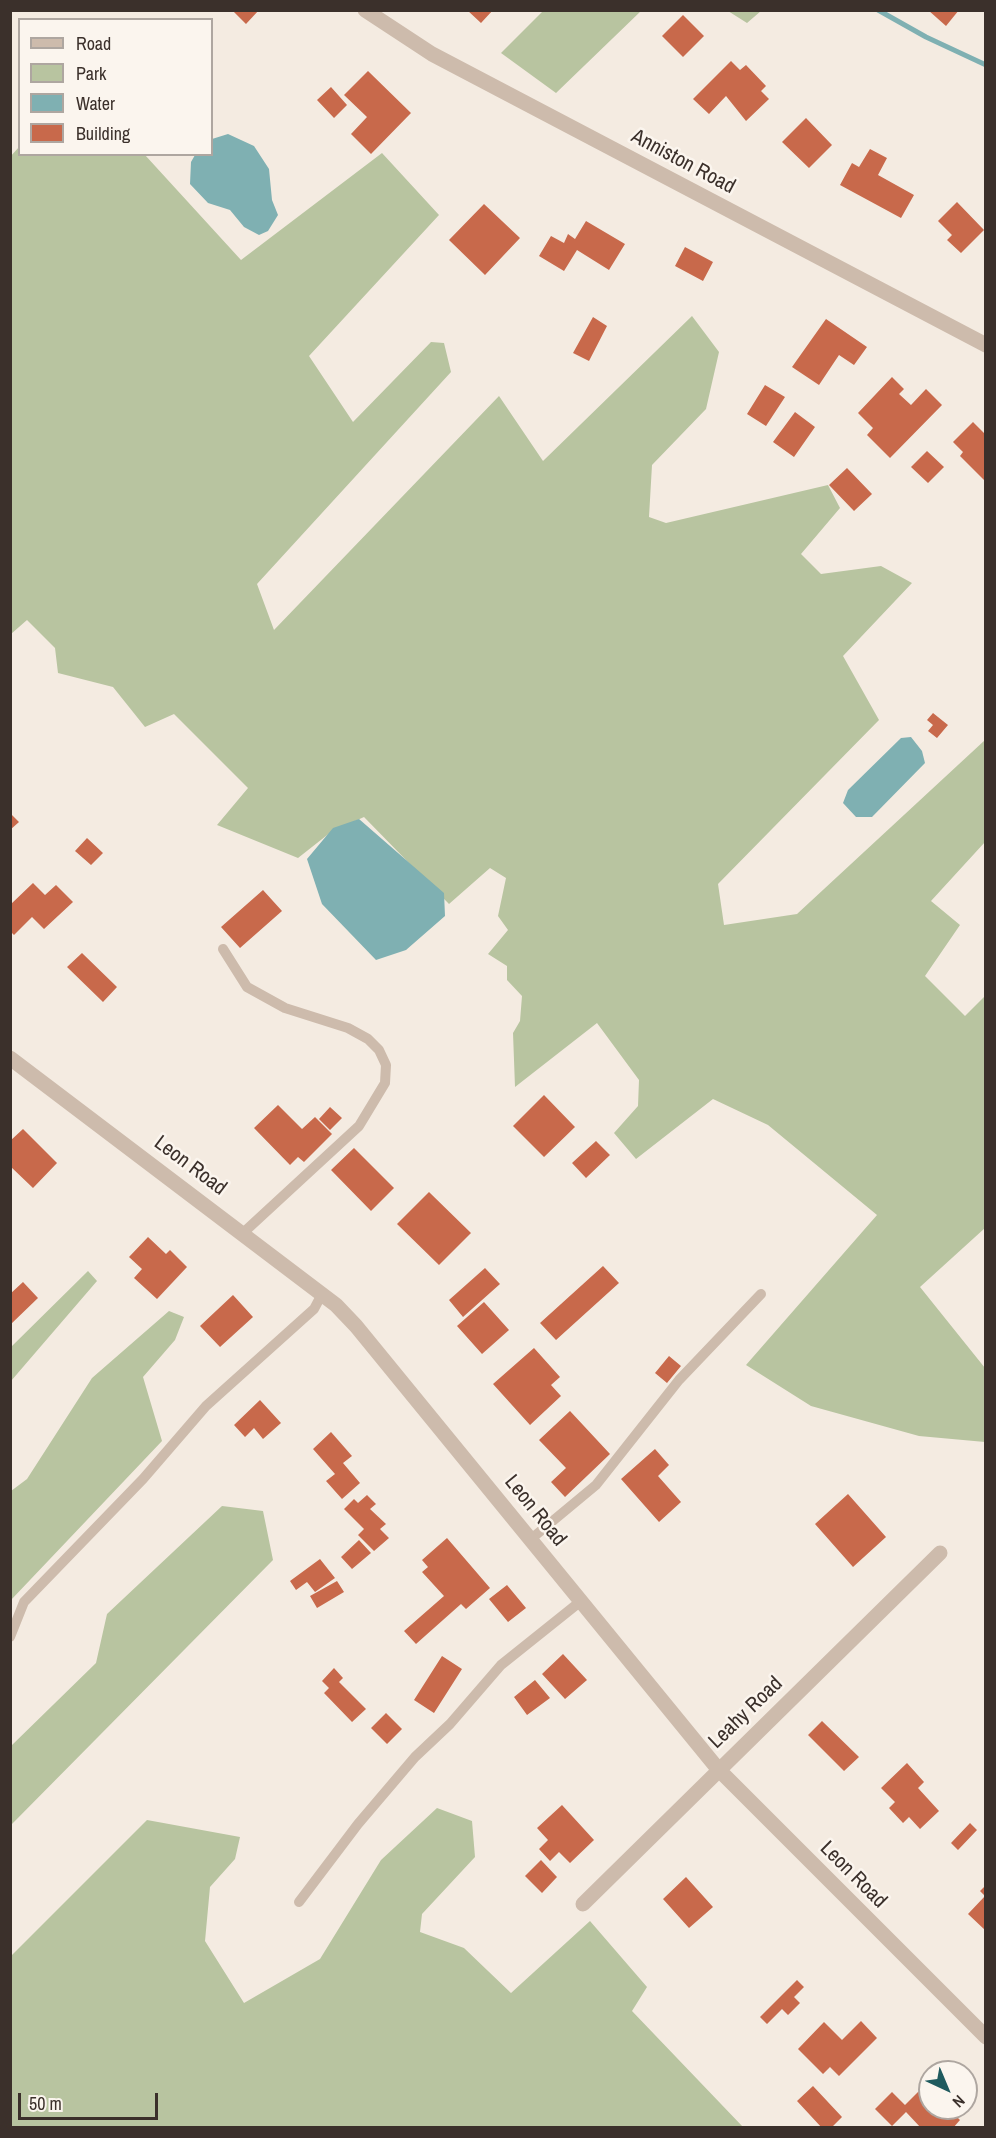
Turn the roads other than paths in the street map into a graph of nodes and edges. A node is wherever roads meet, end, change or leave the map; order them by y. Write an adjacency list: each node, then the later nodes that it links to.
1 (365, 10): 2 (street, Anniston Road)
2 (986, 345)
3 (222, 950): 5 (lane)
4 (10, 1058): 5 (street, Leon Road)
5 (243, 1233): 6 (street, Leon Road)
6 (322, 1294): 8 (street, Leon Road); 11 (lane)
7 (761, 1294): 8 (lane)
8 (531, 1539): 10 (street, Leon Road)
9 (940, 1553): 12 (street, Leahy Road)
10 (581, 1601): 12 (street, Leon Road); 13 (lane)
11 (10, 1637)
12 (718, 1769): 14 (street, Leahy Road); 15 (street, Leon Road)
13 (299, 1902)
14 (583, 1904)
15 (986, 2037)

